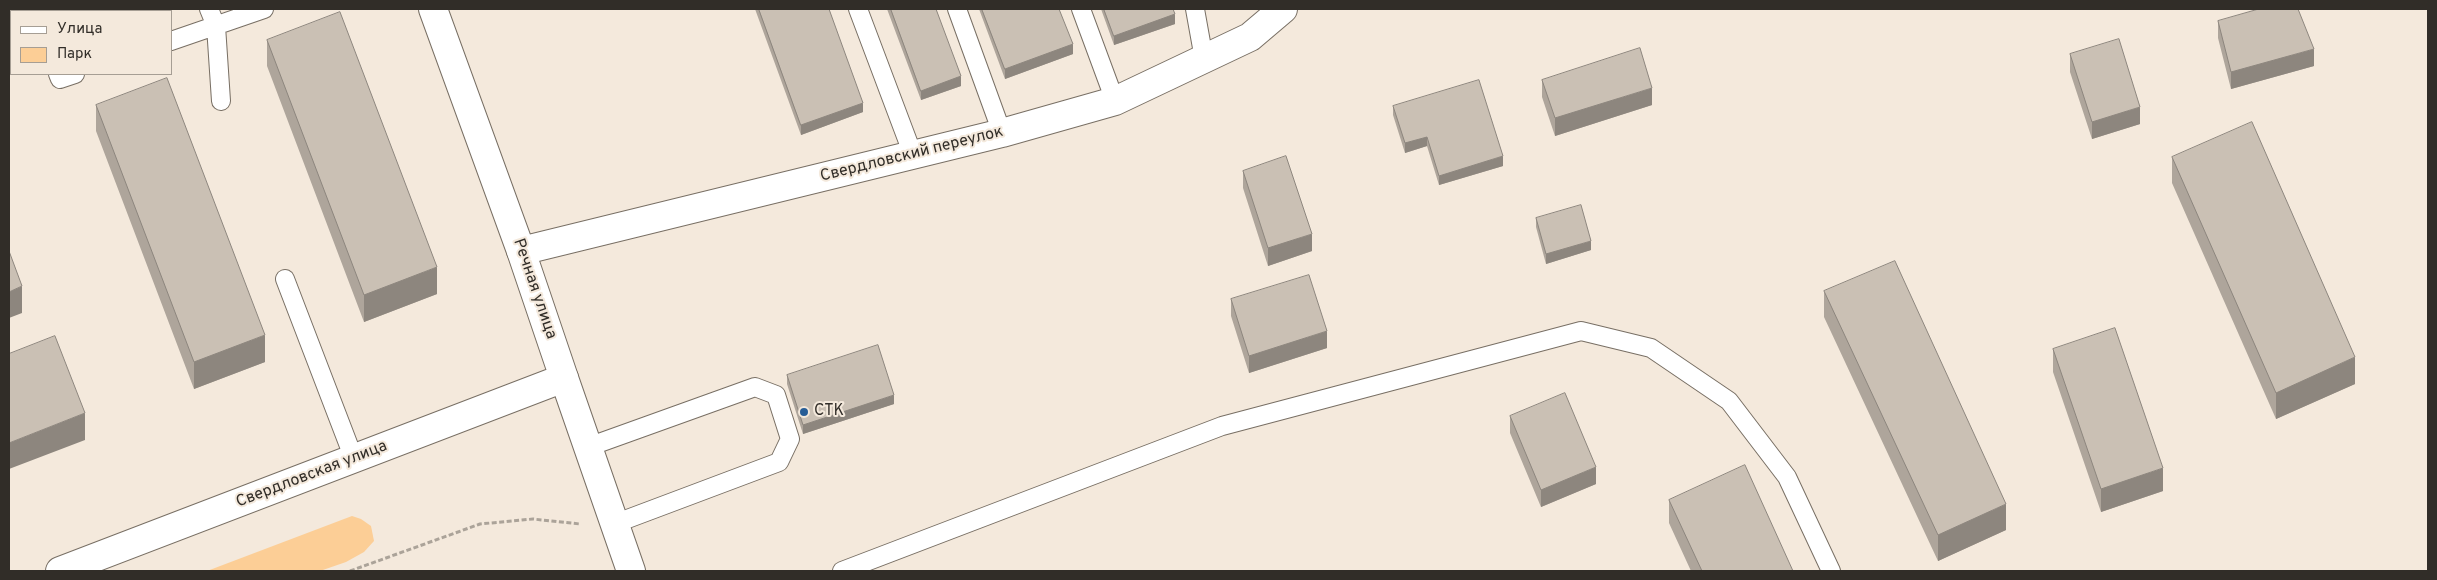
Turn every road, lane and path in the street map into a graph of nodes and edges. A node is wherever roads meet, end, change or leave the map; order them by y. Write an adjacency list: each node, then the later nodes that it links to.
1 (209, 9): 9 (lane)
2 (264, 9): 9 (lane)
3 (433, 9): 18 (street, Речная улица)
4 (858, 9): 17 (lane)
5 (957, 9): 16 (lane)
6 (1081, 9): 14 (lane)
7 (1195, 9): 11 (lane)
8 (1283, 9): 11 (street, Свердловский переулок)
9 (216, 26): 10 (lane); 15 (lane)
10 (172, 41)
11 (1204, 59): 14 (street, Свердловский переулок)
12 (58, 75): 13 (lane)
13 (71, 75)
14 (1115, 101): 16 (street, Свердловский переулок)
15 (221, 102)
16 (1002, 133): 17 (street, Свердловский переулок)
17 (913, 155): 18 (street, Свердловский переулок)
18 (521, 251): 20 (street, Речная улица)
19 (285, 279): 22 (lane)
20 (564, 378): 21 (street, Речная улица); 22 (street, Свердловская улица)
21 (588, 447): 24 (street, Речная улица); 24 (lane)
22 (354, 459): 25 (street, Свердловская улица)
23 (583, 524): 26 (path)
24 (614, 524): 27 (street, Речная улица)
25 (60, 571)
26 (350, 571)
27 (631, 571)
28 (842, 571): 29 (lane)
29 (1831, 571)

